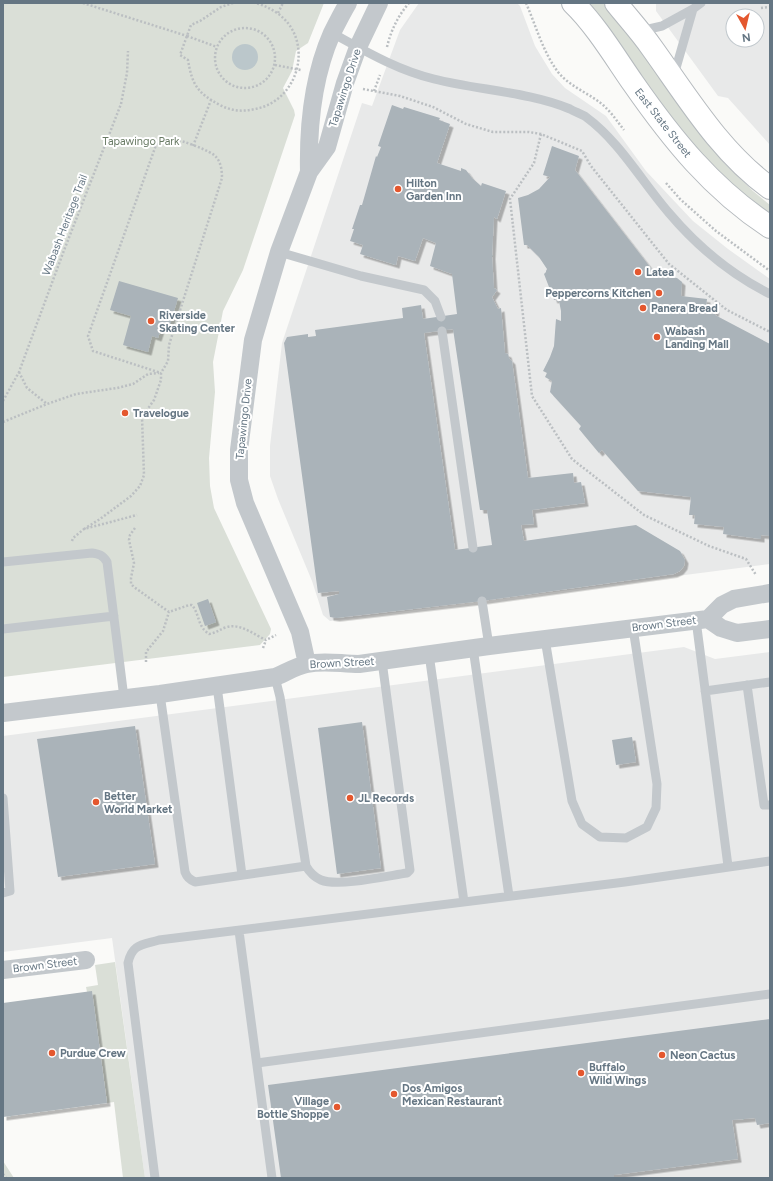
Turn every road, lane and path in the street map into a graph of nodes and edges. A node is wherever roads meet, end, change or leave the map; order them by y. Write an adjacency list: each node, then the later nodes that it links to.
1 (83, 3): 17 (path, bridge)
2 (233, 3): 17 (path)
3 (255, 3): 14 (path)
4 (283, 3): 14 (path)
5 (348, 3): 16 (street, Tapawingo Drive)
6 (378, 3): 19 (street, Tapawingo Drive)
7 (409, 3): 20 (path)
8 (573, 3): 33 (main road, East State Street)
9 (616, 3): 15 (main road)
10 (701, 3): 13 (lane)
11 (770, 7): 12 (path)
12 (761, 8)
13 (693, 9): 15 (lane); 25 (lane)
14 (278, 13): 23 (path)
15 (640, 31): 25 (main road)
16 (332, 33): 19 (lane); 31 (street, Tapawingo Drive)
17 (186, 36): 18 (path); 28 (path)
18 (217, 47): 22 (path); 22 (path)
19 (358, 47): 31 (street, Tapawingo Drive); 35 (lane)
20 (387, 48)
21 (128, 51): 39 (path, Wabash Heritage Trail)
22 (275, 65): 23 (path)
23 (298, 70): 28 (path)
24 (381, 70): 27 (path)
25 (673, 78): 32 (main road)
26 (360, 88): 27 (path)
27 (374, 91): 29 (path)
28 (211, 100): 30 (path)
29 (541, 134): 38 (path); 50 (path)
30 (193, 146): 40 (path); 40 (path)
31 (309, 172): 34 (street, Tapawingo Drive)
32 (770, 188)
33 (770, 227)
34 (279, 252): 36 (lane); 67 (street, Tapawingo Drive)
35 (770, 294)
36 (441, 317)
37 (442, 330): 47 (lane)
38 (770, 332)
39 (19, 372): 41 (path, Wabash Heritage Trail); 42 (path)
40 (161, 373): 42 (path); 45 (path)
41 (3, 401)
42 (47, 404): 43 (path)
43 (3, 422)
44 (137, 515): 45 (path)
45 (84, 528): 48 (path)
46 (135, 528): 53 (path)
47 (473, 548)
48 (68, 555): 49 (lane); 54 (lane)
49 (3, 562)
50 (756, 575)
51 (770, 593): 55 (street, Brown Street)
52 (482, 601): 62 (lane)
53 (169, 612): 61 (path); 66 (path)
54 (114, 616): 57 (lane); 74 (lane)
55 (702, 619): 56 (street, Brown Street); 58 (street, Brown Street); 72 (lane)
56 (633, 628): 60 (street, Brown Street); 60 (lane)
57 (3, 629)
58 (770, 629)
59 (276, 635): 61 (path)
60 (545, 639): 62 (street, Brown Street)
61 (266, 640): 63 (path)
62 (481, 647): 64 (street, Brown Street); 83 (lane)
63 (263, 648)
64 (429, 654): 65 (street, Brown Street); 84 (lane)
65 (382, 661): 67 (street, Brown Street); 79 (lane)
66 (146, 662)
67 (307, 664): 68 (street, Brown Street)
68 (275, 678): 71 (street, Brown Street); 79 (lane)
69 (770, 682): 70 (lane)
70 (747, 685): 72 (lane); 77 (lane)
71 (217, 686): 73 (street, Brown Street); 81 (lane)
72 (705, 691): 80 (lane)
73 (160, 694): 74 (street, Brown Street); 81 (lane)
74 (124, 698): 75 (street, Brown Street)
75 (3, 713)
76 (3, 798): 82 (lane)
77 (770, 805)
78 (770, 861): 80 (lane)
79 (306, 866): 81 (lane)
80 (728, 866): 83 (lane)
81 (242, 875)
82 (3, 893)
83 (509, 896): 84 (lane)
84 (464, 902): 85 (lane)
85 (239, 930): 89 (lane); 92 (lane)
86 (86, 960): 87 (street, Brown Street)
87 (3, 970)
88 (770, 994): 89 (lane)
89 (257, 1062): 93 (lane)
90 (3, 1174): 91 (path)
91 (6, 1178)
92 (155, 1178)
93 (272, 1178)

